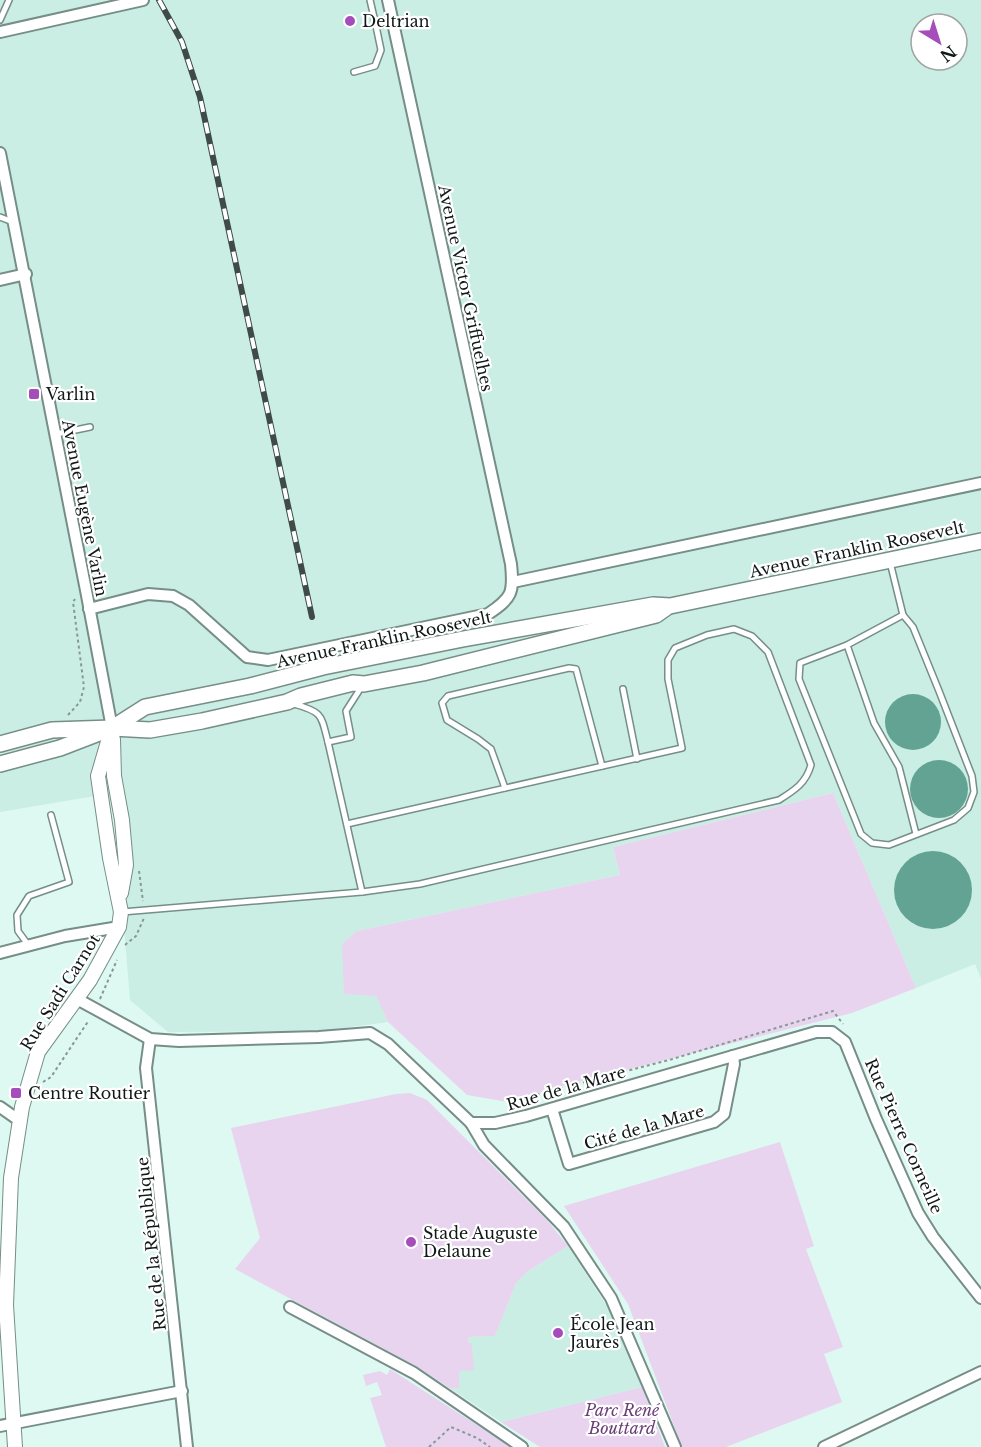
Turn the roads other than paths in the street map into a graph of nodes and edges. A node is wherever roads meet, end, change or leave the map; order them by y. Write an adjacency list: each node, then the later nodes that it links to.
1 (9, 0): 5 (lane)
2 (143, 0): 8 (street)
3 (370, 0): 7 (lane)
4 (388, 0): 6 (street, Avenue Victor Griffuelhes)
5 (0, 20)
6 (393, 23): 7 (lane); 20 (street, Avenue Victor Griffuelhes)
7 (376, 26): 9 (lane)
8 (0, 32)
9 (354, 72)
10 (0, 153): 12 (street, Avenue Eugène Varlin)
11 (0, 217): 12 (lane)
12 (15, 223): 13 (street, Avenue Eugène Varlin)
13 (26, 274): 14 (street); 16 (street, Avenue Eugène Varlin)
14 (0, 280)
15 (90, 427): 16 (lane)
16 (55, 434): 22 (street, Avenue Eugène Varlin)
17 (981, 483): 20 (street)
18 (981, 541): 19 (main road, Avenue Franklin Roosevelt)
19 (890, 560): 21 (main road, Avenue Franklin Roosevelt); 23 (lane)
20 (513, 582): 22 (street)
21 (670, 606): 25 (main road, Avenue Franklin Roosevelt); 28 (main road, Avenue Franklin Roosevelt)
22 (89, 609): 28 (street, Avenue Eugène Varlin)
23 (903, 615): 24 (lane); 37 (lane)
24 (847, 645): 37 (lane); 37 (lane)
25 (364, 684): 27 (main road, Avenue Franklin Roosevelt); 29 (lane)
26 (623, 689): 31 (lane)
27 (287, 702): 28 (main road, Avenue Franklin Roosevelt); 29 (lane)
28 (112, 728): 30 (main road, Avenue Franklin Roosevelt); 32 (main road, Avenue Franklin Roosevelt); 39 (street, Rue Sadi Carnot)
29 (328, 742): 36 (lane)
30 (0, 744)
31 (637, 759): 33 (lane); 38 (lane)
32 (0, 764)
33 (603, 766): 34 (lane); 34 (lane)
34 (505, 788): 36 (lane)
35 (51, 815): 41 (lane)
36 (347, 824): 38 (lane)
37 (916, 834)
38 (362, 892): 39 (lane)
39 (120, 906): 40 (street, Rue Sadi Carnot)
40 (119, 927): 41 (street); 43 (street, Rue Sadi Carnot)
41 (29, 946): 42 (street)
42 (0, 953)
43 (77, 999): 44 (street); 49 (street, Rue Sadi Carnot)
44 (150, 1039): 50 (street); 54 (street, Rue de la République)
45 (845, 1042): 46 (street, Rue de la Mare); 51 (street, Rue Pierre Corneille)
46 (733, 1056): 48 (street, Rue de la Mare); 48 (street, Cité de la Mare)
47 (0, 1107): 49 (street)
48 (552, 1109): 50 (street, Rue de la Mare)
49 (20, 1121): 55 (street, Rue Sadi Carnot)
50 (471, 1123): 59 (street)
51 (981, 1298)
52 (290, 1307): 58 (street)
53 (981, 1372): 60 (street)
54 (182, 1391): 55 (street); 57 (street, Rue de la République)
55 (7, 1425): 56 (street, Rue Sadi Carnot)
56 (15, 1447)
57 (187, 1447)
58 (522, 1447)
59 (675, 1447)
60 (824, 1447)

